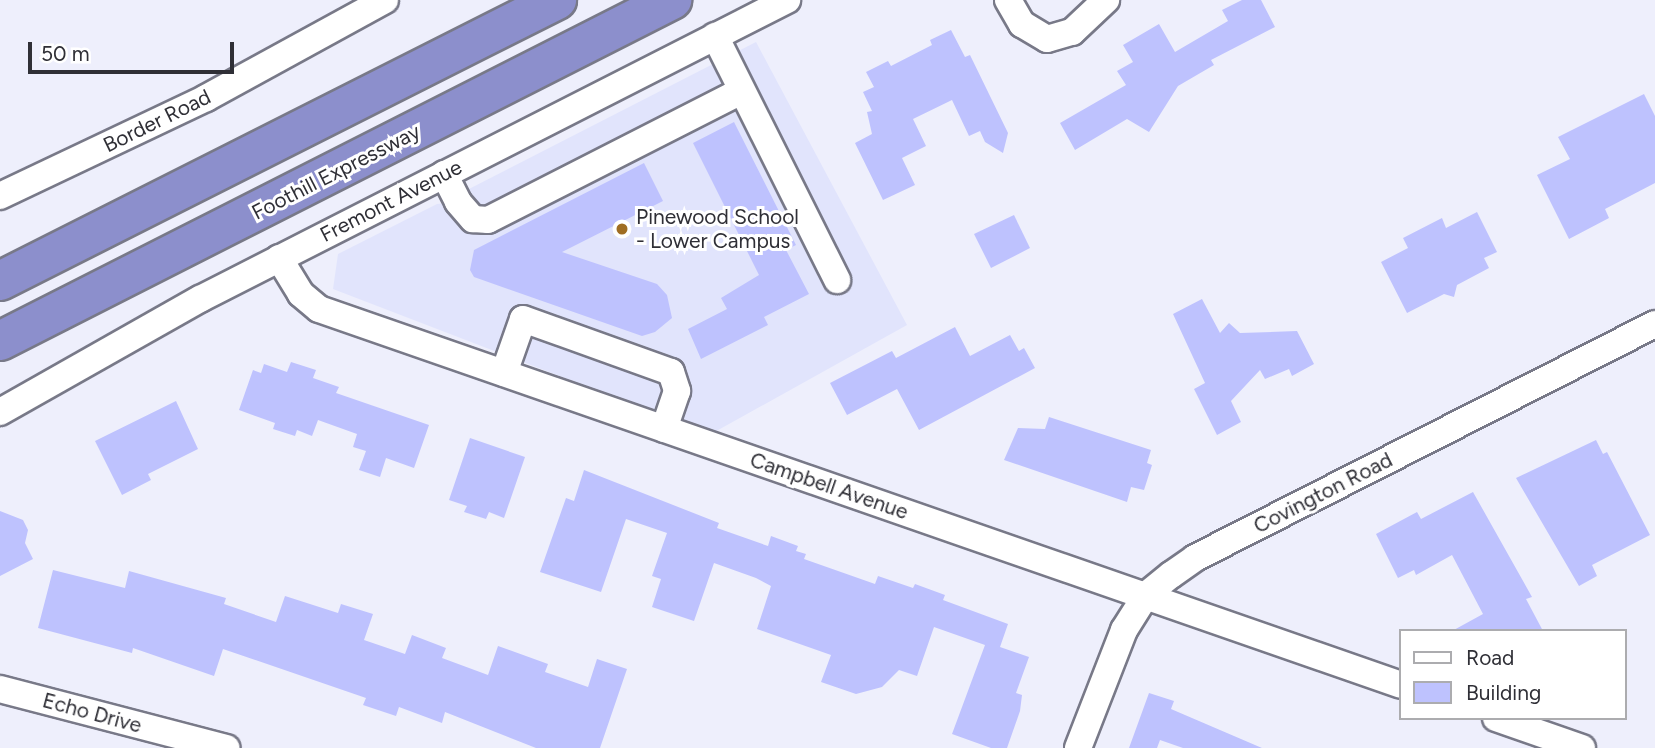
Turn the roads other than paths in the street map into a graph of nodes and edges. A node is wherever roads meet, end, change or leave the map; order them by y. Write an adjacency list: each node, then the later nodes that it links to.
1 (385, 0): 10 (street, Border Road)
2 (557, 0): 13 (highway)
3 (672, 0): 15 (highway, Foothill Expressway)
4 (787, 0): 7 (street, Fremont Avenue)
5 (1008, 0): 6 (street)
6 (1106, 0)
7 (715, 36): 8 (street); 9 (street, Fremont Avenue)
8 (741, 91): 9 (street); 12 (street)
9 (444, 174): 11 (street, Fremont Avenue)
10 (0, 196)
11 (279, 258): 16 (street, Campbell Avenue); 17 (street, Fremont Avenue)
12 (838, 280)
13 (0, 281)
14 (1655, 324): 19 (street, Covington Road)
15 (0, 341)
16 (504, 373): 18 (street, Campbell Avenue); 18 (street)
17 (0, 412)
18 (664, 429): 19 (street, Campbell Avenue)
19 (1146, 595): 20 (street, Campbell Avenue); 24 (street, Covington Road)
20 (1400, 685)
21 (0, 688): 23 (street, Echo Drive)
22 (1502, 720): 25 (street)
23 (226, 748)
24 (1078, 748)
25 (1582, 748)

